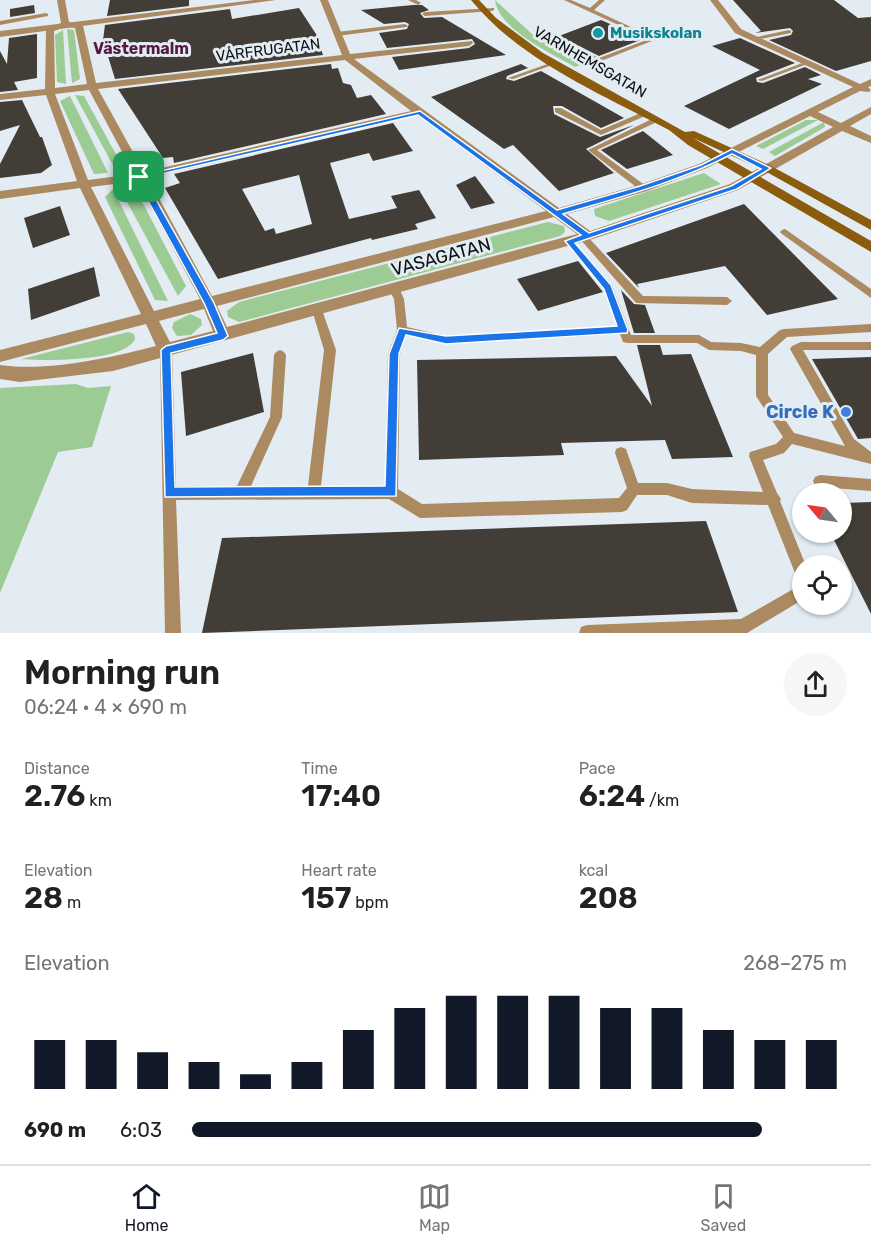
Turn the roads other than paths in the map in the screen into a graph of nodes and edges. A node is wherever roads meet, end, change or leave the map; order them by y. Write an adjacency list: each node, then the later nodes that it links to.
1 (62, 0): 17 (street)
2 (273, 0): 17 (street)
3 (324, 0): 21 (street)
4 (411, 0): 9 (lane)
5 (475, 0): 11 (main road, VARNHEMSGATAN)
6 (567, 0): 12 (lane)
7 (602, 0): 12 (lane)
8 (714, 0): 23 (street)
9 (418, 3)
10 (490, 4): 11 (lane); 15 (main road, VARNHEMSGATAN)
11 (482, 9): 13 (lane); 15 (main road, VARNHEMSGATAN)
12 (591, 10): 22 (lane)
13 (425, 14)
14 (46, 15): 16 (lane)
15 (496, 19): 26 (main road, VARNHEMSGATAN)
16 (0, 23)
17 (65, 24): 20 (street); 30 (street); 32 (street)
18 (405, 26): 21 (lane)
19 (789, 32): 23 (lane)
20 (0, 34)
21 (337, 34): 25 (street)
22 (552, 37)
23 (754, 38): 27 (street)
24 (469, 43): 25 (street, VÅRFRUGATAN)
25 (346, 55): 30 (street, VÅRFRUGATAN); 36 (street)
26 (555, 63): 28 (lane); 38 (main road, VARNHEMSGATAN)
27 (807, 63): 29 (lane); 31 (street)
28 (511, 78)
29 (760, 80)
30 (92, 86): 32 (street, VÅRFRUGATAN); 44 (street)
31 (867, 87): 37 (street, VASAGATAN)
32 (50, 92): 33 (street, VÅRFRUGATAN); 46 (street)
33 (0, 98)
34 (558, 110): 38 (lane)
35 (871, 110): 40 (street, VASAGATAN)
36 (420, 112): 44 (street); 49 (street)
37 (809, 112): 40 (street); 42 (street, VASAGATAN)
38 (646, 114): 39 (main road, VARNHEMSGATAN)
39 (656, 119): 42 (main road, VARNHEMSGATAN); 47 (lane)
40 (841, 126): 41 (street); 43 (street, VASAGATAN)
41 (871, 140)
42 (726, 155): 43 (main road, VARNHEMSGATAN); 45 (main road, VARNHEMSGATAN); 47 (street, VASAGATAN)
43 (767, 168): 45 (street, VASAGATAN); 50 (main road, VARNHEMSGATAN)
44 (139, 177): 46 (street); 58 (street)
45 (753, 178): 52 (street, VASAGATAN); 54 (main road, VARNHEMSGATAN)
46 (84, 184): 48 (street); 60 (street)
47 (643, 188): 49 (street, VASAGATAN)
48 (0, 195)
49 (556, 213): 52 (street); 58 (street, VASAGATAN)
50 (871, 226)
51 (785, 232): 56 (lane)
52 (585, 237): 53 (street, VASAGATAN); 57 (lane)
53 (569, 241): 55 (street, VASAGATAN); 63 (lane)
54 (871, 247)
55 (394, 289): 59 (street, VASAGATAN); 62 (lane)
56 (871, 294)
57 (727, 301)
58 (209, 303): 60 (street, VASAGATAN); 64 (street)
59 (316, 310): 64 (street, VASAGATAN); 77 (lane)
60 (150, 319): 66 (street); 69 (street, VASAGATAN)
61 (871, 328): 67 (lane)
62 (402, 330): 63 (lane); 79 (lane)
63 (623, 330): 67 (lane)
64 (223, 336): 66 (street, VASAGATAN)
65 (871, 346): 73 (lane)
66 (166, 350): 70 (street, VASAGATAN); 80 (lane)
67 (762, 352): 71 (lane)
68 (280, 355): 78 (lane)
69 (0, 356)
70 (0, 372)
71 (790, 438): 73 (lane); 81 (lane)
72 (621, 453): 76 (lane)
73 (871, 458)
74 (820, 481): 75 (lane)
75 (871, 485)
76 (634, 489): 79 (lane); 81 (lane)
77 (314, 491): 78 (lane); 79 (lane)
78 (241, 492): 80 (lane)
79 (391, 492)
80 (169, 493): 84 (lane)
81 (774, 499): 82 (lane)
82 (795, 555)
83 (792, 598): 85 (lane)
84 (173, 633)
85 (587, 633)

